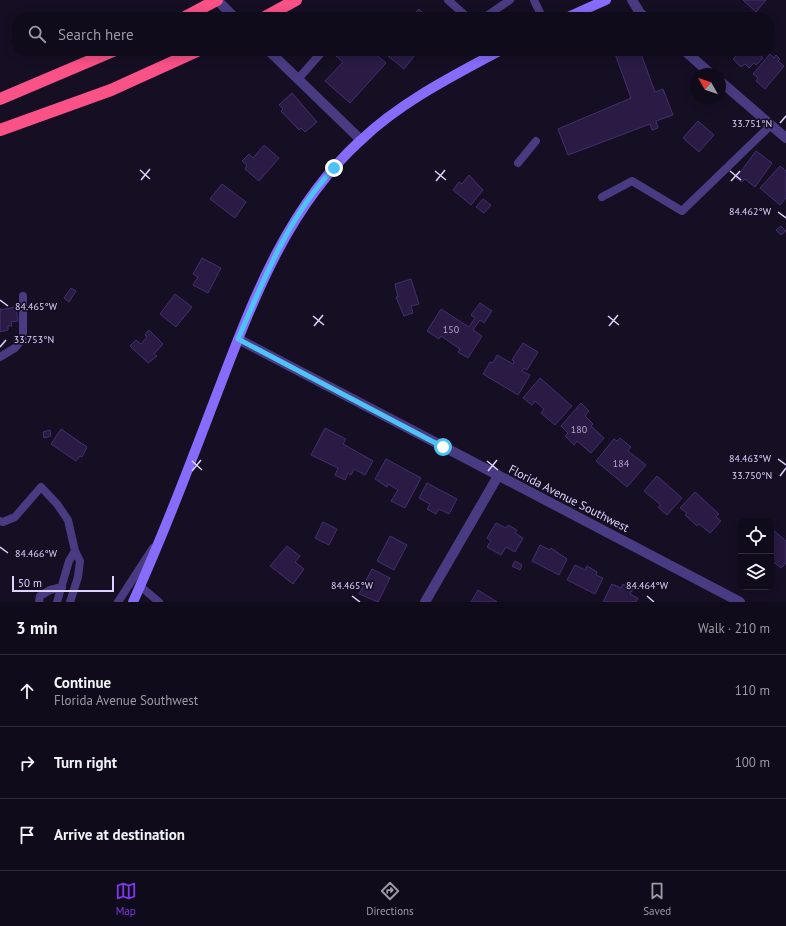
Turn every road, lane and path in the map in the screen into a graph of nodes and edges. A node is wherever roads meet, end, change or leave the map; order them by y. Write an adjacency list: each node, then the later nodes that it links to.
1 (217, 0): 8 (highway); 9 (street)
2 (296, 0): 10 (highway)
3 (448, 0): 11 (lane)
4 (510, 0): 12 (lane)
5 (534, 0): 13 (lane)
6 (606, 0): 14 (main road)
7 (632, 0): 15 (street)
8 (194, 12)
9 (229, 12)
10 (274, 12)
11 (461, 12)
12 (492, 12)
13 (540, 12)
14 (579, 12)
15 (639, 12)
16 (101, 56): 25 (highway)
17 (186, 56): 27 (highway)
18 (274, 56): 23 (street)
19 (318, 56): 23 (lane)
20 (490, 56): 29 (main road)
21 (690, 56): 22 (street)
22 (704, 68)
23 (298, 79): 29 (street)
24 (726, 86): 26 (street)
25 (0, 99)
26 (771, 125): 28 (street); 32 (lane)
27 (0, 130)
28 (786, 138)
29 (361, 140): 34 (main road)
30 (536, 141): 31 (lane)
31 (518, 163)
32 (602, 197)
33 (23, 296): 35 (lane)
34 (238, 339): 36 (street, Florida Avenue Southwest); 38 (main road)
35 (0, 357)
36 (498, 476): 48 (street); 49 (street, Florida Avenue Southwest)
37 (0, 521): 39 (lane)
38 (164, 531): 40 (main road); 45 (lane)
39 (75, 551): 41 (lane); 44 (lane)
40 (140, 586): 46 (main road); 47 (lane)
41 (62, 587): 42 (lane); 43 (lane)
42 (39, 602)
43 (57, 602)
44 (70, 602)
45 (118, 602)
46 (133, 602)
47 (159, 602)
48 (425, 602)
49 (740, 602)

